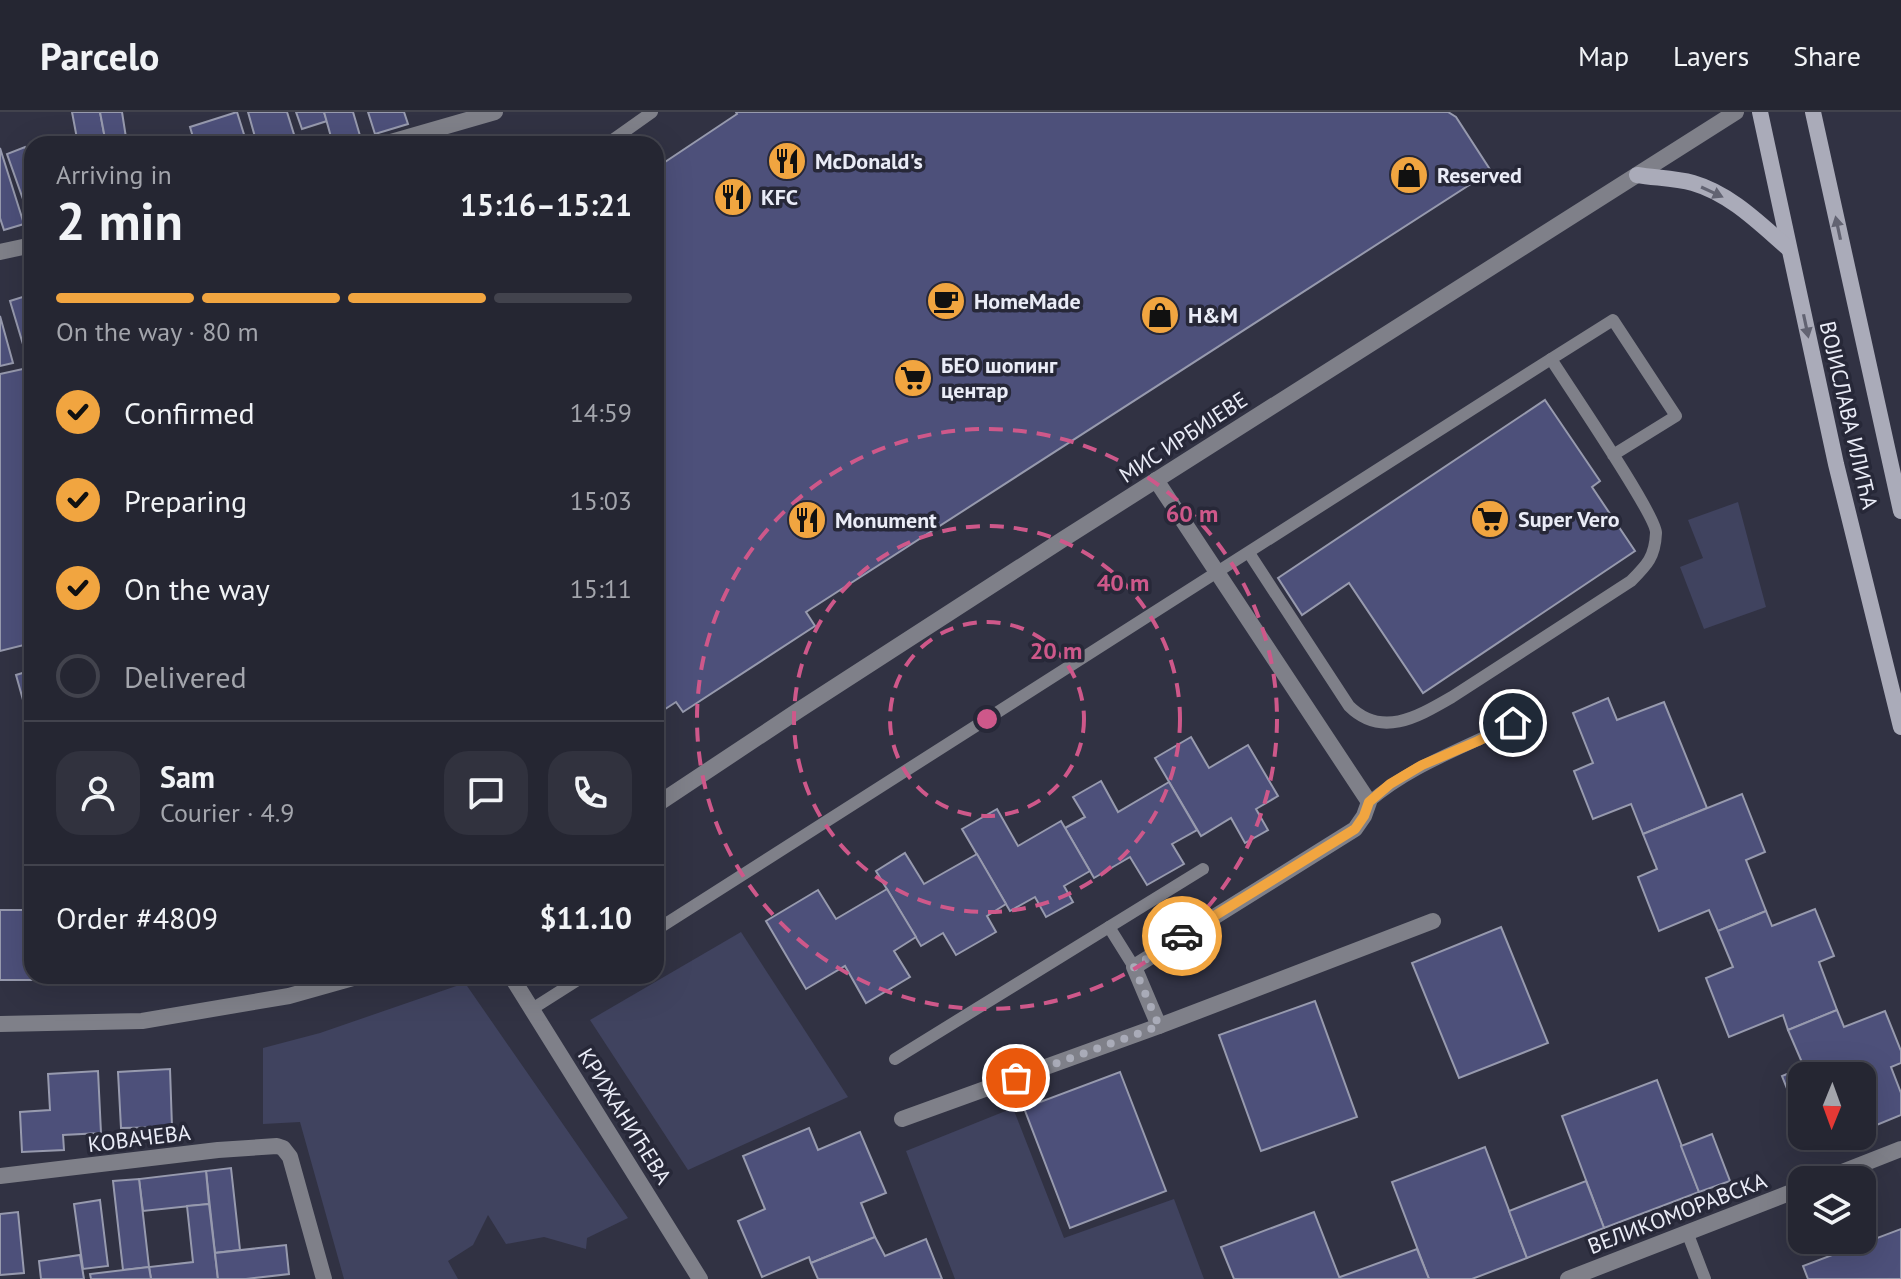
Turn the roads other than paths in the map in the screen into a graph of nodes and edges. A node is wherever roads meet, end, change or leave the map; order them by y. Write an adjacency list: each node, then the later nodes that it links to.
1 (495, 112): 6 (street)
2 (652, 112): 7 (lane)
3 (1736, 112): 8 (street, МИС ИРБИЈЕВЕ)
4 (1760, 112): 10 (main road, ВОЈИСЛАВА ИЛИЋА)
5 (1813, 112): 15 (main road, ВОЈИСЛАВА ИЛИЋА, one-way to 5)
6 (412, 136)
7 (618, 136)
8 (1637, 175): 10 (main road, one-way to 10); 14 (street, МИС ИРБИЈЕВЕ)
9 (24, 247): 11 (street)
10 (1789, 249): 19 (main road, ВОЈИСЛАВА ИЛИЋА, one-way to 19)
11 (0, 252)
12 (1551, 359): 13 (lane); 13 (lane); 16 (lane)
13 (1613, 455): 16 (lane)
14 (1156, 480): 17 (street); 20 (street, МИС ИРБИЈЕВЕ)
15 (1901, 511)
16 (1249, 553): 17 (lane)
17 (1216, 574): 21 (street); 24 (lane)
18 (1513, 723): 21 (lane)
19 (1901, 727)
20 (664, 800)
21 (1369, 802): 26 (street)
22 (1203, 869): 25 (lane)
23 (1433, 921): 32 (street)
24 (664, 925)
25 (1109, 927): 26 (lane); 33 (lane)
26 (1134, 967): 32 (street)
27 (332, 984): 31 (street)
28 (516, 984): 30 (street, КРИЖАНИЋЕВА)
29 (571, 984): 30 (lane)
30 (532, 1009): 41 (street, КРИЖАНИЋЕВА)
31 (0, 1024)
32 (1159, 1026): 34 (street)
33 (895, 1059)
34 (902, 1119)
35 (1898, 1155): 36 (street)
36 (1865, 1166)
37 (0, 1176): 40 (street, КОВАЧЕВА)
38 (1788, 1193): 39 (street, ВЕЛИКОМОРАВСКА)
39 (1687, 1232): 42 (street, ВЕЛИКОМОРАВСКА); 43 (lane)
40 (324, 1279)
41 (700, 1279)
42 (1568, 1279)
43 (1705, 1279)

